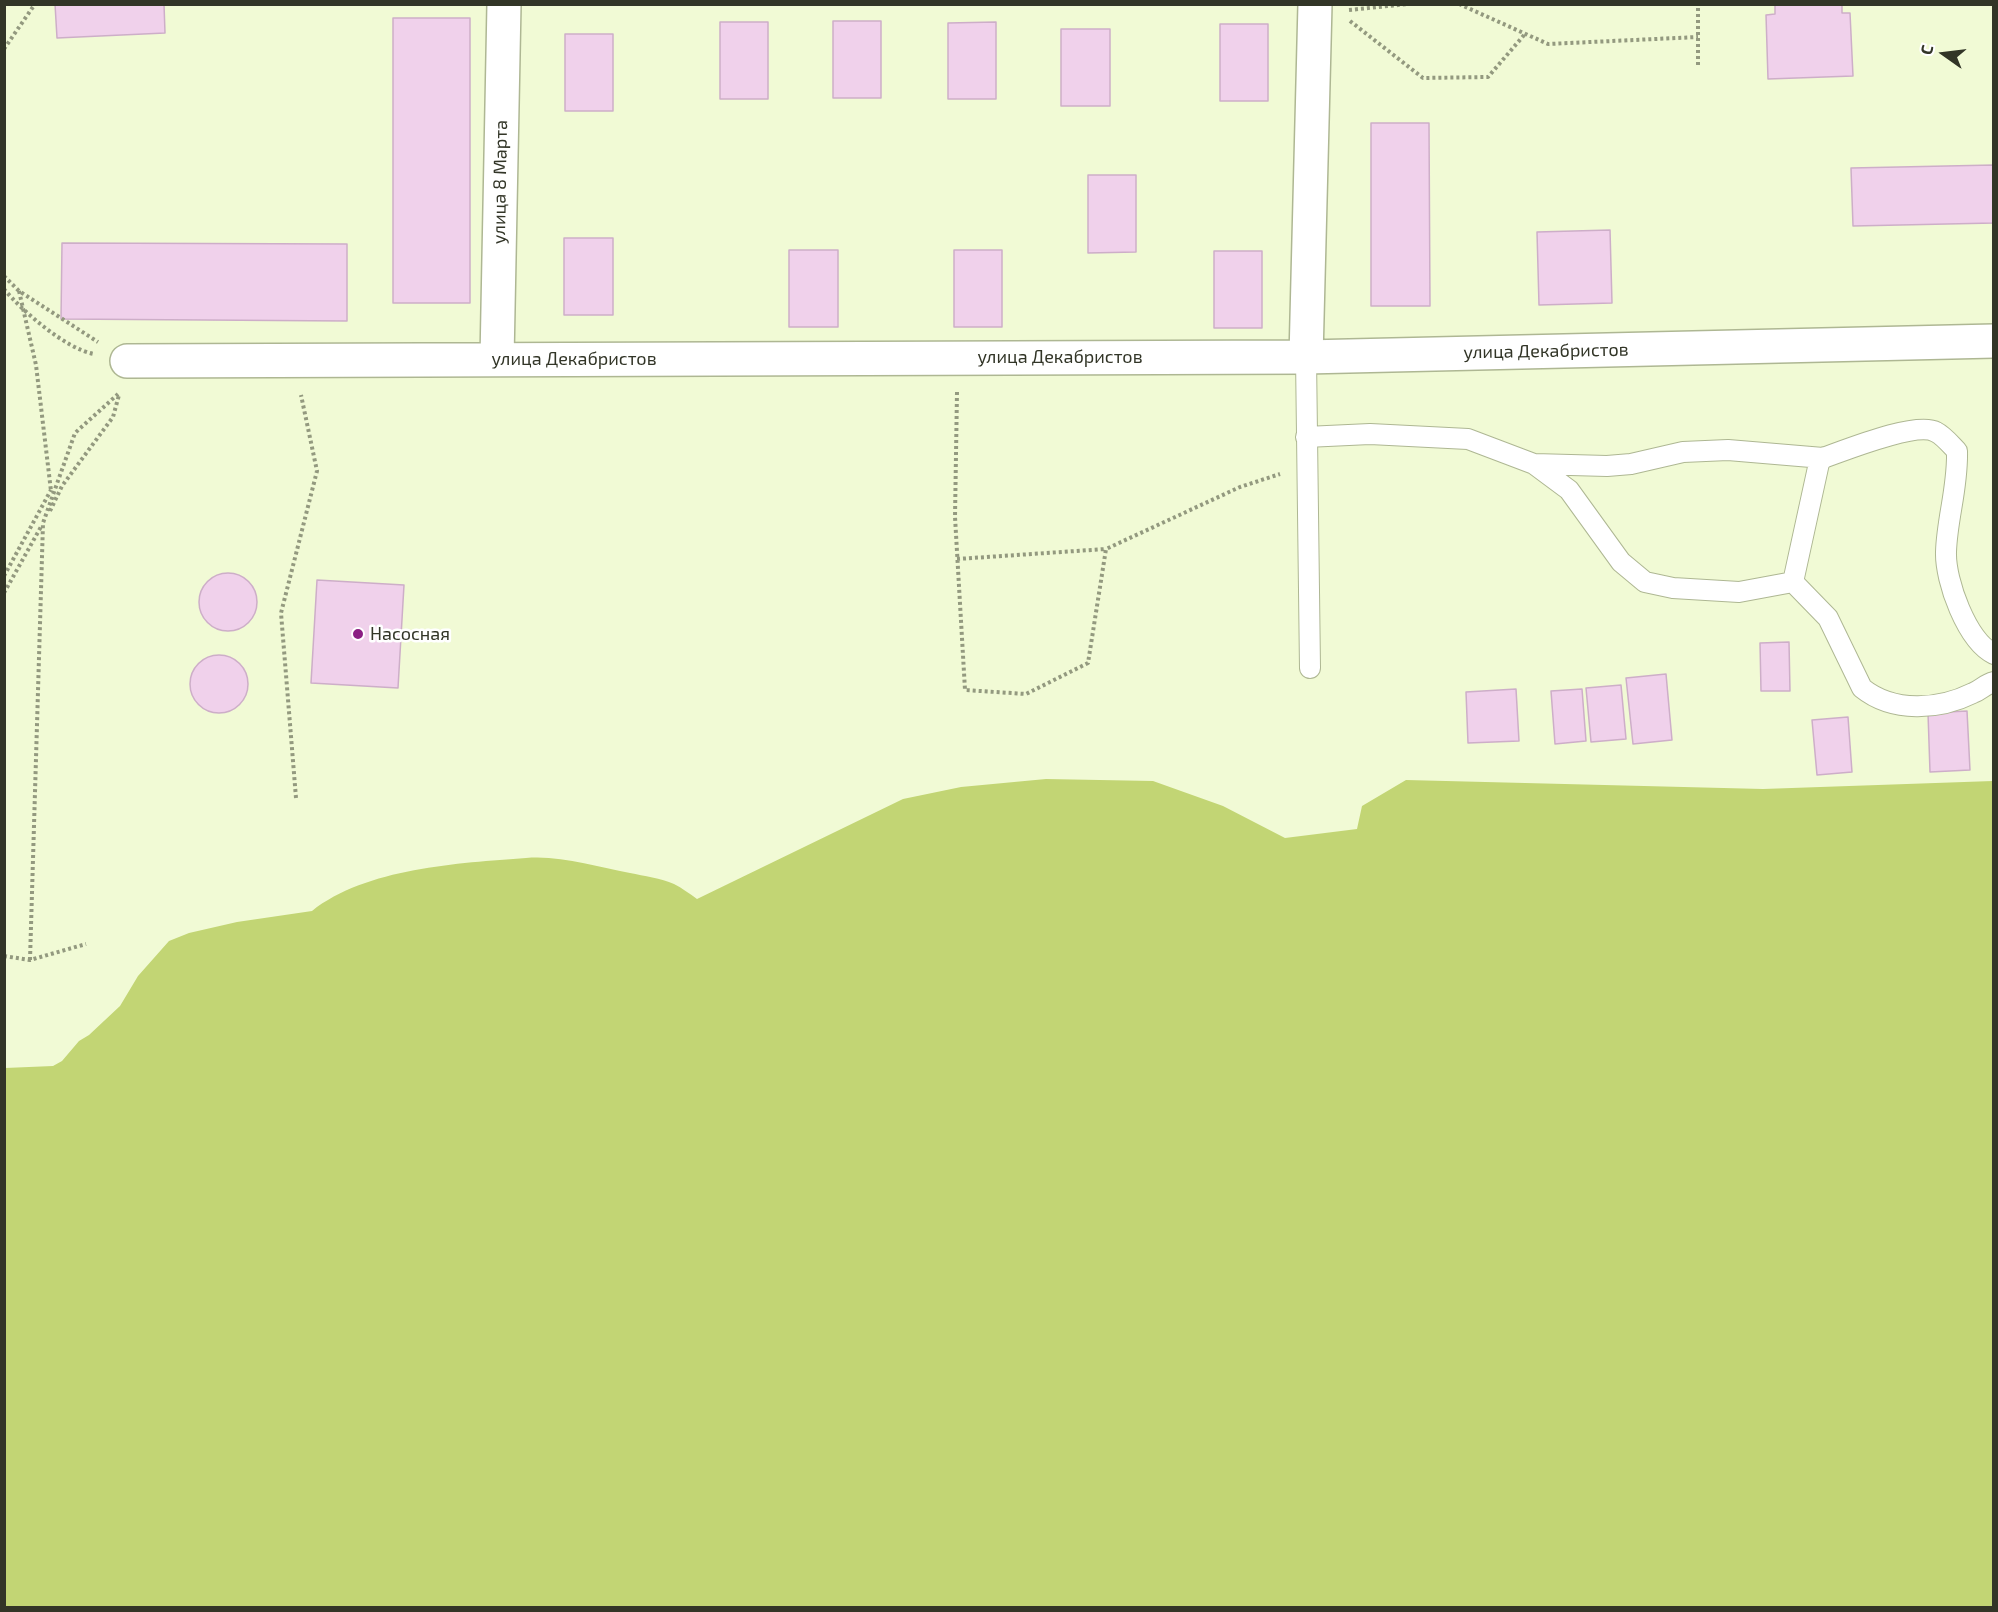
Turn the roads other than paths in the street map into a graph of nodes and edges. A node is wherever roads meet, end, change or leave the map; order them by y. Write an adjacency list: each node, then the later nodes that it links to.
1 (504, 4): 5 (street, улица 8 Марта)
2 (1323, 10): 4 (street)
3 (1994, 341): 4 (street, улица Декабристов)
4 (1306, 357): 5 (street, улица Декабристов); 7 (lane)
5 (497, 359): 6 (street, улица Декабристов)
6 (141, 361)
7 (1306, 437): 9 (lane); 12 (lane)
8 (1823, 458): 9 (lane); 10 (lane); 11 (lane)
9 (1534, 464): 10 (lane)
10 (1793, 582): 13 (lane)
11 (1994, 654)
12 (1310, 668)
13 (1994, 682)

